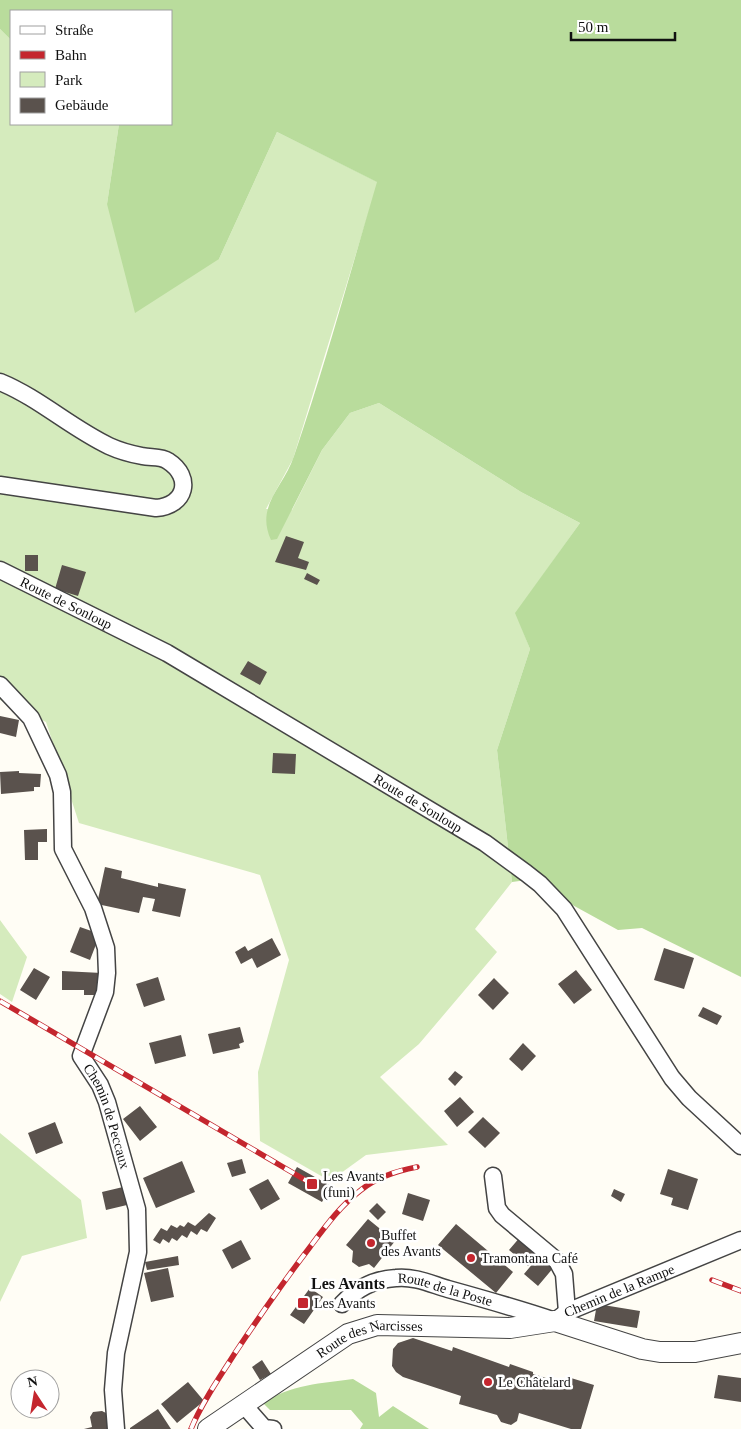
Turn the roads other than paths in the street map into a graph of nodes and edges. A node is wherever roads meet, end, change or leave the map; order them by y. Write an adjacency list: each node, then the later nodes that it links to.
1 (0, 382): 2 (street)
2 (0, 485)
3 (0, 570): 5 (street, Route de Sonloup)
4 (0, 685): 12 (street, Chemin de Peccaux)
5 (741, 1146)
6 (493, 1176): 9 (street)
7 (741, 1240): 9 (street, Chemin de la Rampe)
8 (342, 1304): 9 (street, Route de la Poste)
9 (561, 1317): 10 (street, Chemin de la Rampe); 11 (street, Route des Narcisses)
10 (741, 1344)
11 (243, 1404): 13 (street, Route des Narcisses); 14 (street)
12 (116, 1429)
13 (208, 1429)
14 (273, 1429)

